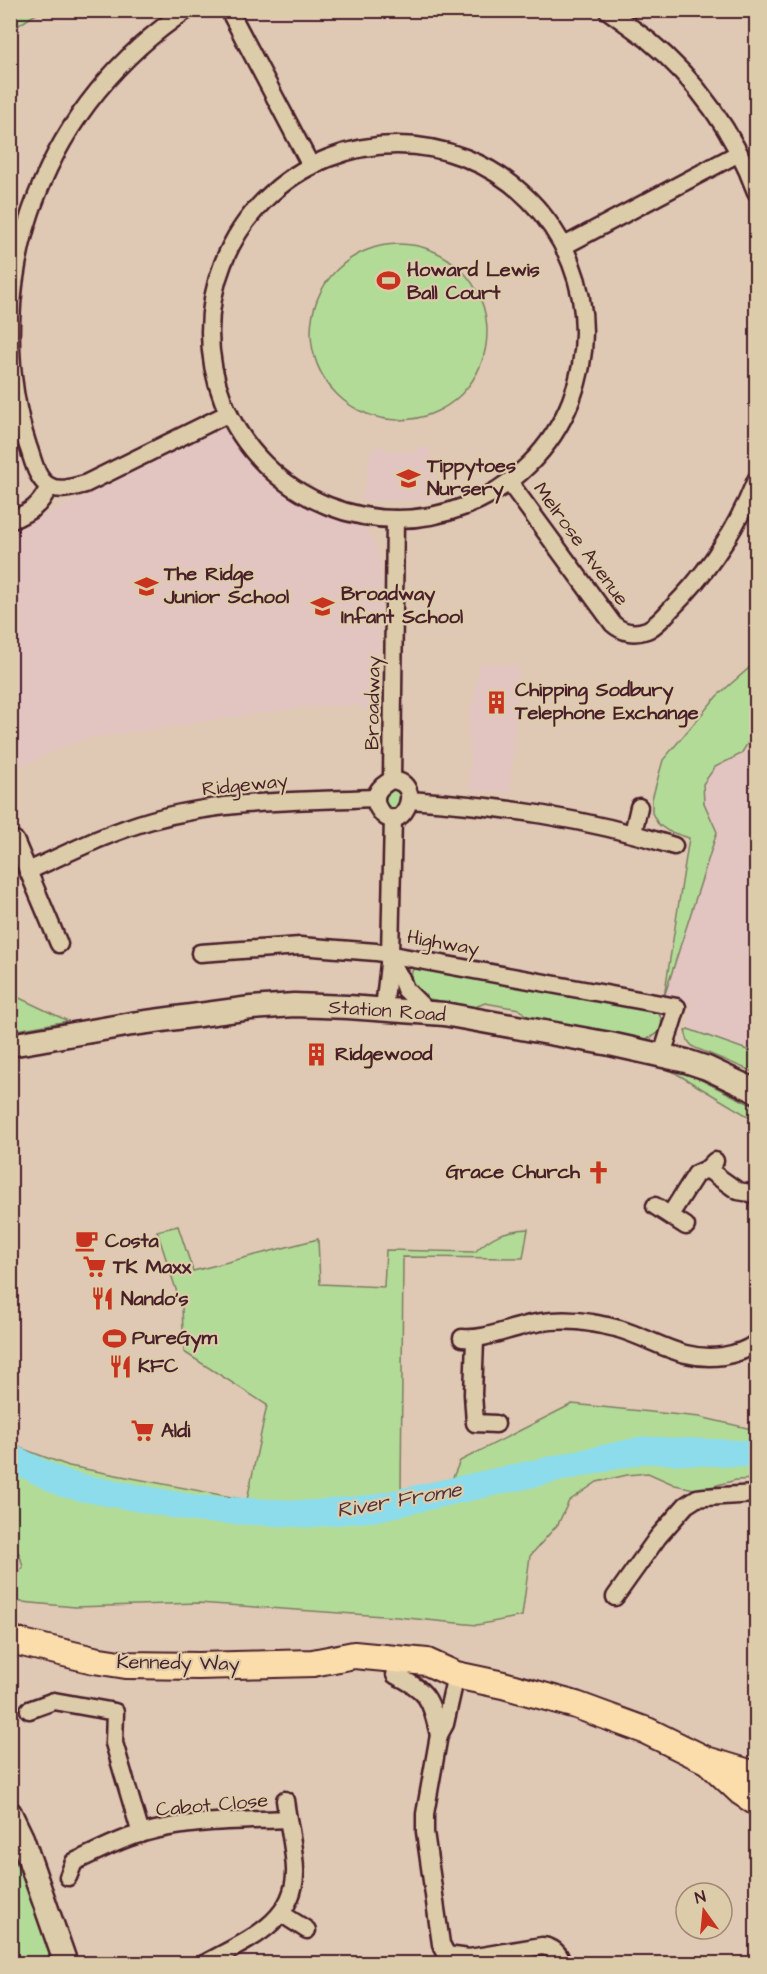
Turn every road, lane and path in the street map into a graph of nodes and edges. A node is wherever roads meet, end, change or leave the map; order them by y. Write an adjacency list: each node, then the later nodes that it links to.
1 (187, 10): 8 (street)
2 (229, 10): 5 (street)
3 (607, 10): 4 (street)
4 (739, 153): 6 (street); 7 (street)
5 (311, 166): 7 (street); 9 (street)
6 (756, 192)
7 (564, 246): 11 (street)
8 (13, 280): 12 (street)
9 (229, 413): 12 (street); 13 (street)
10 (756, 480): 11 (street, Melrose Avenue)
11 (509, 482): 13 (street)
12 (49, 486): 14 (street)
13 (395, 519): 15 (street, Broadway)
14 (10, 521)
15 (392, 780): 16 (street); 17 (street)
16 (376, 798): 19 (street); 23 (street, Ridgeway)
17 (409, 800): 19 (street); 20 (street)
18 (639, 807): 20 (street)
19 (393, 818): 26 (street)
20 (633, 833): 22 (street)
21 (15, 840): 23 (street)
22 (674, 846)
23 (28, 871): 24 (street)
24 (59, 944)
25 (200, 953): 26 (street, Highway)
26 (389, 958): 27 (street); 28 (street); 30 (street, Highway)
27 (384, 1010): 28 (main road, Station Road); 29 (main road, Station Road)
28 (429, 1013): 30 (main road, Station Road)
29 (10, 1045)
30 (662, 1055): 31 (main road, Station Road)
31 (756, 1091)
32 (756, 1194): 34 (street)
33 (656, 1206): 34 (street)
34 (670, 1215): 35 (street)
35 (687, 1226)
36 (756, 1343): 37 (street)
37 (496, 1424)
38 (756, 1494): 39 (street)
39 (615, 1597)
40 (10, 1640): 41 (main road, Kennedy Way)
41 (312, 1663): 42 (main road, Kennedy Way); 43 (main road, Kennedy Way)
42 (395, 1675): 43 (main road, Kennedy Way); 45 (street)
43 (456, 1675): 45 (street); 46 (main road, Kennedy Way)
44 (29, 1710): 52 (street, Cabot Close)
45 (439, 1734): 56 (street)
46 (706, 1760): 47 (main road, Kennedy Way); 49 (main road, Kennedy Way)
47 (756, 1775)
48 (285, 1800): 51 (street, Cabot Close)
49 (756, 1802)
50 (10, 1812): 57 (main road)
51 (287, 1819): 52 (street, Cabot Close); 54 (street, Cabot Close)
52 (141, 1834): 53 (street, Cabot Close)
53 (68, 1877)
54 (282, 1914): 55 (street); 58 (street, Cabot Close)
55 (307, 1930)
56 (457, 1960): 59 (street)
57 (66, 1964)
58 (204, 1964)
59 (562, 1964)

